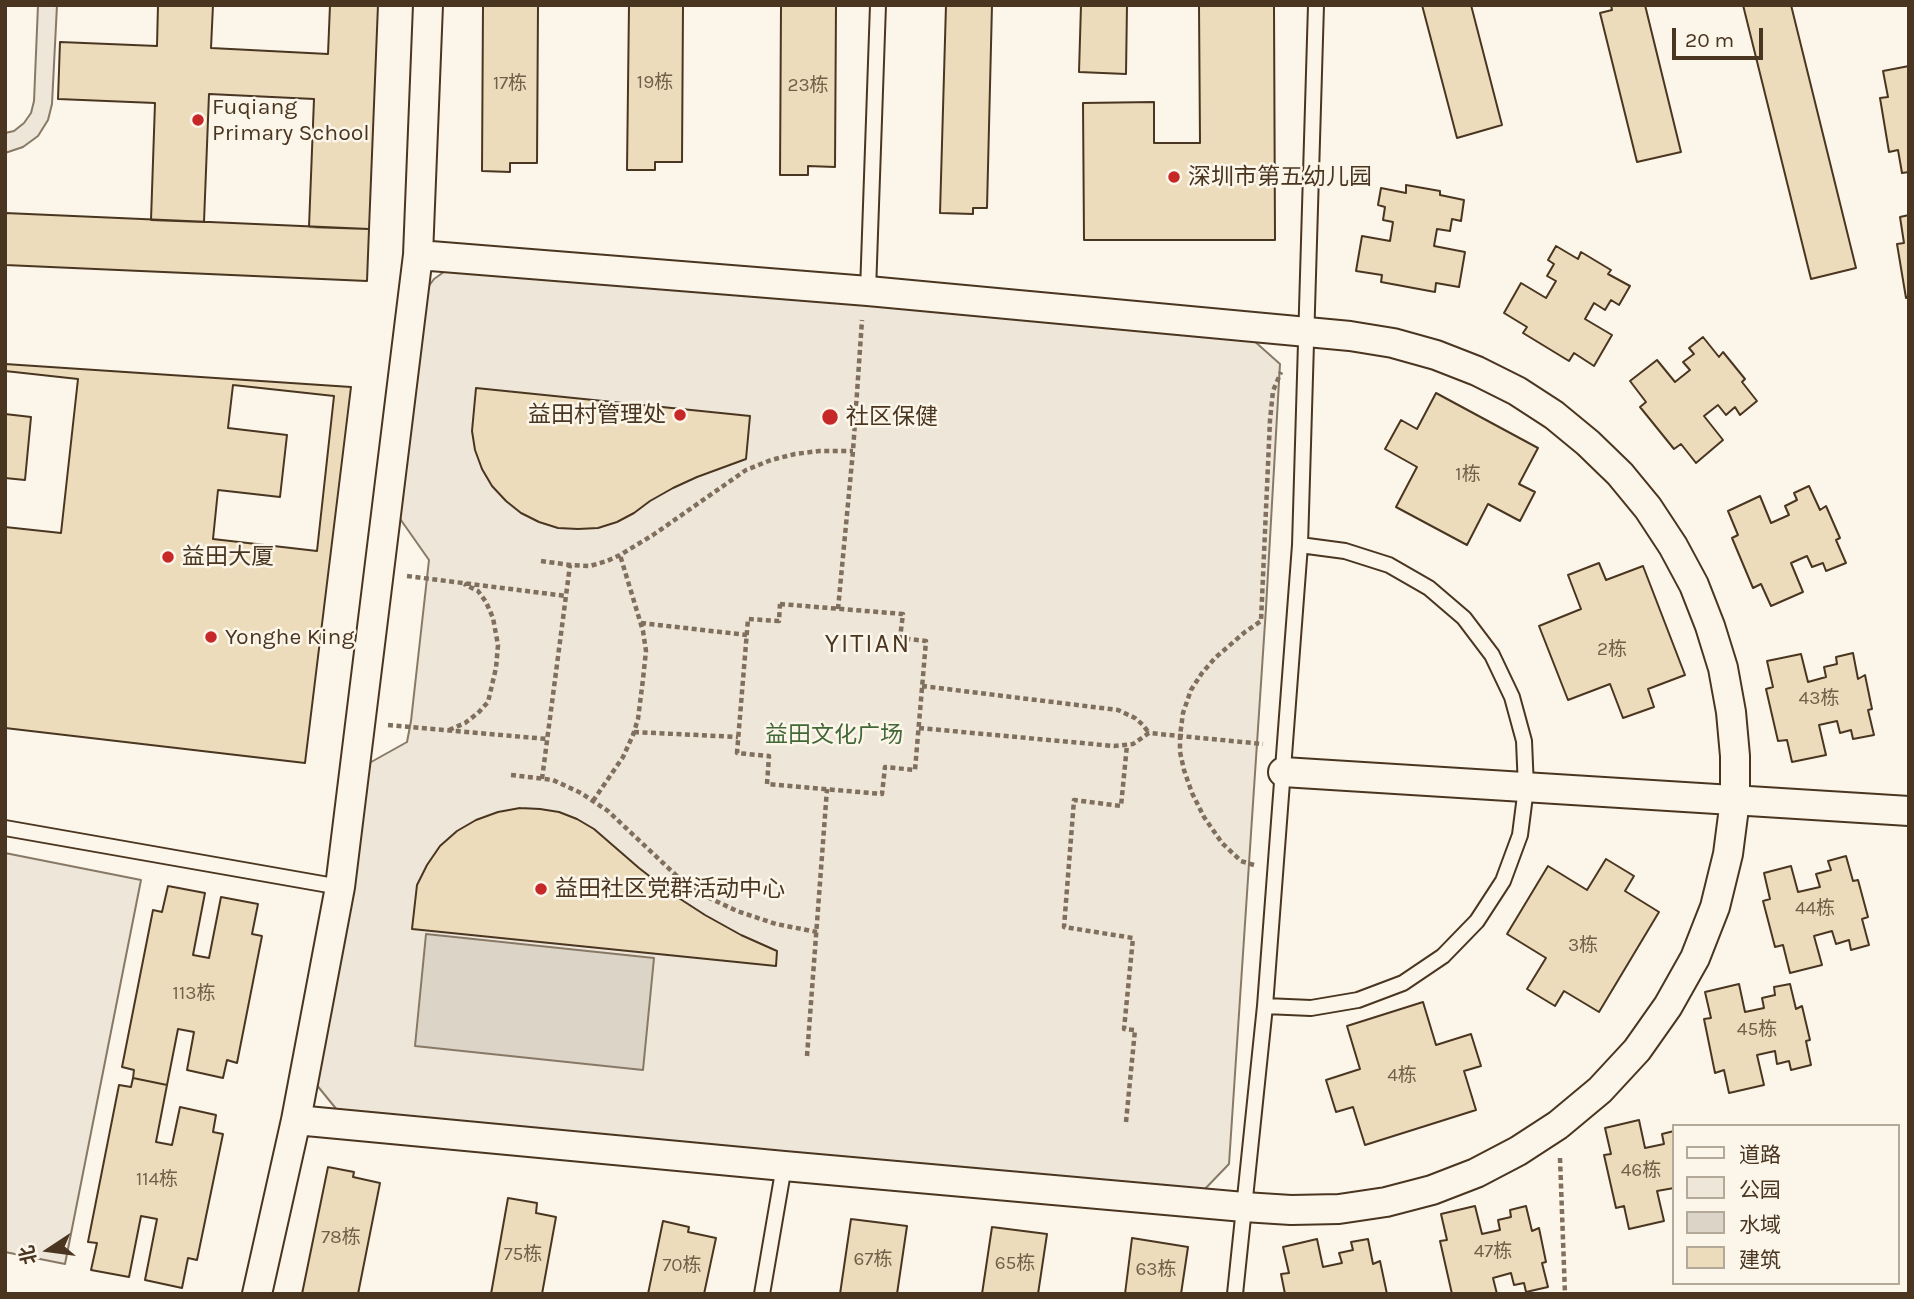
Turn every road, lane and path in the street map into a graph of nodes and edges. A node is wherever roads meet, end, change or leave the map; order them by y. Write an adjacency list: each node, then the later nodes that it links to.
1 (428, 5): 4 (street)
2 (878, 5): 5 (lane)
3 (1316, 5): 6 (lane)
4 (418, 255): 5 (street); 13 (street)
5 (866, 291): 6 (street); 8 (path)
6 (1306, 332): 9 (lane); 34 (street)
7 (1283, 370): 25 (path)
8 (853, 451): 10 (path); 16 (path)
9 (1300, 545): 29 (lane); 32 (lane)
10 (620, 555): 12 (path); 17 (path)
11 (541, 561): 12 (path)
12 (570, 565): 15 (path)
13 (378, 572): 14 (path); 20 (street)
14 (462, 583): 15 (path); 22 (path)
15 (566, 596): 27 (path)
16 (838, 609): 18 (path); 19 (path)
17 (641, 623): 18 (path); 23 (path)
18 (747, 635): 26 (path)
19 (922, 686): 21 (path); 24 (path)
20 (360, 722): 22 (path); 39 (street)
21 (919, 728): 28 (path); 33 (path)
22 (449, 730): 27 (path)
23 (634, 732): 26 (path); 35 (path)
24 (1149, 733): 25 (path); 28 (path)
25 (1180, 736): 29 (path); 38 (path)
26 (738, 737): 33 (path)
27 (547, 739): 31 (path)
28 (1127, 745): 44 (path)
29 (1284, 760): 32 (street); 38 (lane)
30 (511, 775): 31 (path)
31 (542, 779): 35 (path)
32 (1526, 788): 34 (street); 41 (lane)
33 (827, 789): 40 (path)
34 (1735, 800): 36 (street); 45 (street)
35 (593, 802): 40 (path)
36 (1909, 811)
37 (5, 828): 39 (lane)
38 (1275, 872): 41 (lane)
39 (340, 887): 43 (street)
40 (817, 932): 42 (path)
41 (1265, 1006): 47 (lane)
42 (807, 1056)
43 (296, 1120): 46 (street); 48 (street)
44 (1126, 1122)
45 (1559, 1125): 47 (street); 51 (path)
46 (784, 1166): 47 (street); 49 (lane)
47 (1244, 1207): 50 (lane)
48 (257, 1294)
49 (762, 1294)
50 (1235, 1294)
51 (1565, 1294)

